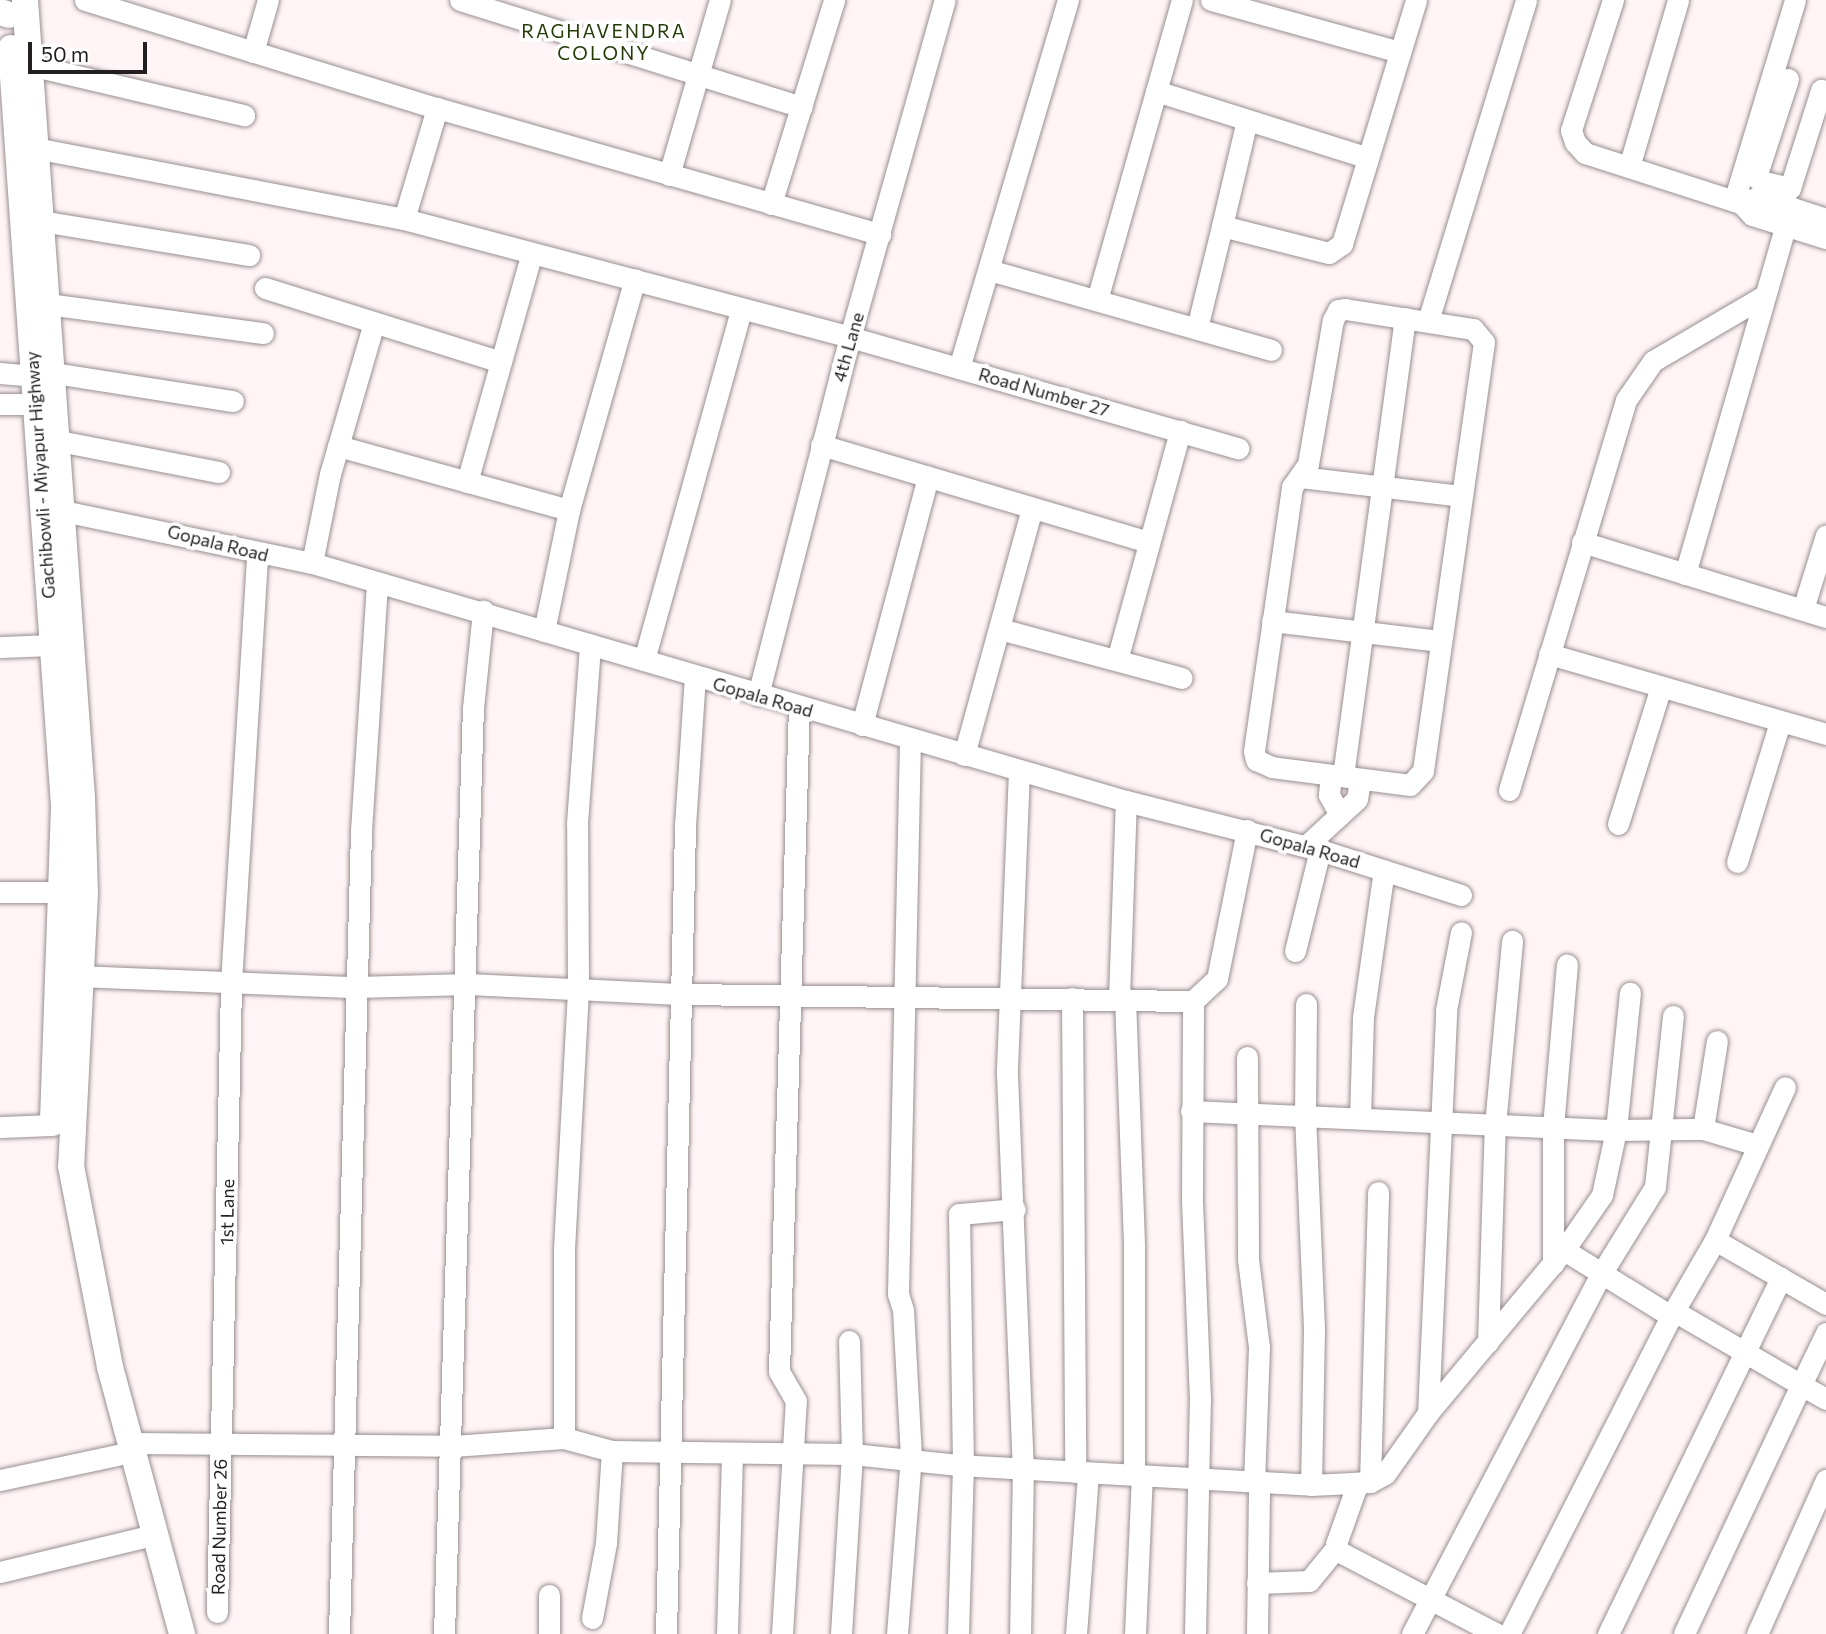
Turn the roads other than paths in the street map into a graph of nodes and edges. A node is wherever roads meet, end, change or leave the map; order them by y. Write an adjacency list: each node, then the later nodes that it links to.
1 (85, 0): 16 (street)
2 (268, 0): 16 (street)
3 (460, 0): 19 (street)
4 (720, 0): 19 (street)
5 (834, 0): 23 (street)
6 (945, 0): 40 (street, 4th Lane)
7 (1068, 0): 44 (street)
8 (1182, 0): 22 (street)
9 (1211, 0): 17 (street)
10 (1416, 0): 17 (street)
11 (1526, 0): 52 (street)
12 (1678, 0): 31 (street)
13 (1795, 0): 27 (street)
14 (1608, 1): 31 (street)
15 (11, 7): 18 (main road, Gachibowli - Miyapur Highway); 49 (main road, Gachibowli - Miyapur Highway)
16 (253, 52): 24 (street)
17 (1400, 52): 30 (street)
18 (30, 65): 25 (street); 29 (main road, Gachibowli - Miyapur Highway)
19 (698, 75): 23 (street); 32 (street)
20 (1788, 79): 27 (street)
21 (1821, 90): 28 (street)
22 (1156, 91): 26 (street); 48 (street)
23 (802, 107): 34 (street)
24 (437, 108): 32 (street); 36 (street)
25 (244, 116)
26 (1247, 120): 30 (street); 39 (street)
27 (1767, 120): 28 (street); 28 (street); 33 (street)
28 (1808, 132)
29 (35, 148): 36 (street, Road Number 27); 38 (main road, Gachibowli - Miyapur Highway)
30 (1368, 158): 39 (street)
31 (1629, 167): 33 (street)
32 (669, 175): 34 (street)
33 (1738, 202): 35 (street)
34 (771, 204): 40 (street)
35 (1788, 216): 37 (street); 41 (street); 47 (street)
36 (404, 219): 43 (street, Road Number 27)
37 (1826, 219)
38 (41, 221): 42 (street); 49 (main road, Gachibowli - Miyapur Highway)
39 (1222, 226): 54 (street)
40 (880, 234): 56 (street, 4th Lane)
41 (1826, 238)
42 (248, 255)
43 (531, 256): 45 (street, Road Number 27); 58 (street)
44 (989, 270): 48 (street); 59 (street)
45 (635, 279): 50 (street, Road Number 27); 77 (street)
46 (265, 288): 53 (street)
47 (1764, 296): 81 (street); 84 (street)
48 (1097, 300): 54 (street)
49 (38, 302): 55 (street); 61 (main road, Gachibowli - Miyapur Highway)
50 (741, 310): 56 (street, Road Number 27); 98 (street)
51 (1405, 318): 52 (street); 72 (street); 74 (street)
52 (1429, 321): 75 (street)
53 (374, 323): 58 (street); 68 (street)
54 (1197, 328): 57 (street)
55 (263, 333)
56 (850, 337): 59 (street, Road Number 27); 67 (street, 4th Lane)
57 (1271, 350)
58 (501, 362): 73 (street)
59 (959, 368): 65 (street, Road Number 27)
60 (0, 373): 61 (street)
61 (43, 375): 62 (street); 64 (main road, Gachibowli - Miyapur Highway); 66 (main road, Gachibowli - Miyapur Highway)
62 (233, 401)
63 (0, 404): 64 (street)
64 (35, 404): 95 (main road, Gachibowli - Miyapur Highway)
65 (1180, 431): 69 (street, Road Number 27); 80 (street)
66 (59, 441): 70 (street); 78 (main road, Gachibowli - Miyapur Highway)
67 (821, 445): 71 (street); 103 (street, 4th Lane)
68 (338, 446): 73 (street); 83 (street)
69 (1238, 447)
70 (219, 472)
71 (928, 477): 76 (street); 106 (street)
72 (1300, 477): 74 (street); 89 (street)
73 (467, 482): 77 (street)
74 (1383, 486): 75 (street); 92 (street)
75 (1461, 496): 93 (street)
76 (1032, 508): 80 (street); 90 (street)
77 (569, 510): 91 (street)
78 (63, 511): 82 (street, Gopala Road); 125 (main road, Gachibowli - Miyapur Highway)
79 (1826, 535): 86 (street)
80 (1149, 542): 99 (street)
81 (1581, 542): 84 (street); 97 (street)
82 (257, 555): 83 (street, Gopala Road); 129 (street, 1st Lane)
83 (312, 563): 85 (street, Gopala Road)
84 (1685, 574): 86 (street)
85 (377, 583): 87 (street, Gopala Road); 131 (street)
86 (1803, 609): 88 (street)
87 (483, 611): 91 (street, Gopala Road); 130 (street)
88 (1826, 617)
89 (1272, 621): 92 (street); 111 (street)
90 (1000, 629): 99 (street); 109 (street)
91 (544, 631): 94 (street, Gopala Road)
92 (1364, 632): 93 (street); 111 (street)
93 (1440, 642): 111 (street)
94 (590, 644): 98 (street, Gopala Road); 132 (street)
95 (53, 645): 96 (street); 121 (main road, Gachibowli - Miyapur Highway)
96 (0, 647)
97 (1549, 654): 102 (street); 112 (street)
98 (644, 660): 100 (street, Gopala Road)
99 (1117, 660): 101 (street)
100 (695, 677): 103 (street, Gopala Road); 134 (street)
101 (1182, 678)
102 (1661, 687): 105 (street); 115 (street)
103 (758, 695): 104 (street, Gopala Road)
104 (799, 706): 106 (street, Gopala Road); 135 (street)
105 (1780, 722): 107 (street); 118 (street)
106 (862, 725): 108 (street, Gopala Road)
107 (1826, 734)
108 (910, 737): 109 (street, Gopala Road); 136 (street)
109 (964, 755): 110 (street, Gopala Road)
110 (1019, 769): 113 (street, Gopala Road); 137 (street)
111 (1345, 776): 114 (street); 114 (street)
112 (1509, 790)
113 (1126, 801): 116 (street, Gopala Road); 139 (street)
114 (1339, 813): 117 (street)
115 (1618, 824)
116 (1247, 830): 117 (street, Gopala Road); 140 (street)
117 (1313, 848): 119 (street, Gopala Road); 126 (street)
118 (1737, 862)
119 (1384, 870): 122 (street, Gopala Road); 149 (street)
120 (0, 892): 121 (street)
121 (63, 892): 125 (main road, Gachibowli - Miyapur Highway)
122 (1461, 895)
123 (1461, 932): 150 (street)
124 (1512, 941): 152 (street)
125 (69, 949): 128 (main road); 151 (main road)
126 (1296, 951)
127 (1567, 965): 154 (street)
128 (77, 976): 129 (street); 161 (main road)
129 (230, 983): 131 (street); 176 (street, 1st Lane)
130 (468, 984): 131 (street); 132 (street); 178 (street)
131 (356, 987): 177 (street)
132 (578, 987): 134 (street); 175 (street)
133 (1630, 993): 156 (street)
134 (684, 994): 135 (street); 181 (street)
135 (793, 995): 136 (street); 184 (street)
136 (904, 996): 137 (street); 185 (street)
137 (1011, 997): 138 (street); 160 (street)
138 (1072, 998): 139 (street); 188 (street)
139 (1122, 998): 140 (street); 189 (street)
140 (1193, 1000): 146 (street)
141 (1306, 1004): 148 (street)
142 (1673, 1016): 157 (street)
143 (1717, 1041): 155 (street)
144 (1247, 1057): 147 (street)
145 (1784, 1087): 158 (street)
146 (1191, 1111): 147 (street); 190 (street)
147 (1247, 1111): 148 (street); 193 (street)
148 (1304, 1114): 149 (street); 195 (street)
149 (1360, 1118): 150 (street)
150 (1440, 1123): 152 (street); 174 (street)
151 (53, 1125): 153 (street); 161 (main road)
152 (1495, 1125): 154 (street); 170 (street)
153 (0, 1126)
154 (1553, 1126): 156 (street); 163 (street)
155 (1703, 1129): 157 (street); 158 (street)
156 (1616, 1130): 157 (street); 163 (street)
157 (1663, 1130): 164 (street)
158 (1757, 1145): 162 (street)
159 (1378, 1192): 194 (street)
160 (1015, 1209): 186 (street); 187 (street)
161 (70, 1213): 179 (main road)
162 (1715, 1240): 165 (street); 167 (street)
163 (1559, 1257): 164 (street); 170 (street)
164 (1601, 1274): 167 (street); 201 (street)
165 (1781, 1278): 166 (street); 171 (street)
166 (1826, 1304)
167 (1672, 1314): 171 (street); 222 (street)
168 (1826, 1333): 172 (street)
169 (849, 1341): 182 (street)
170 (1489, 1342): 174 (street)
171 (1743, 1353): 172 (street); 223 (street)
172 (1801, 1385): 173 (street); 224 (street)
173 (1826, 1399)
174 (1428, 1413): 194 (street)
175 (564, 1438): 178 (street); 180 (street)
176 (221, 1442): 177 (street); 179 (street); 202 (street, Road Number 26)
177 (344, 1446): 178 (street); 206 (street)
178 (453, 1446): 207 (street)
179 (124, 1449): 191 (street); 196 (main road); 205 (main road)
180 (612, 1451): 181 (street); 203 (street)
181 (673, 1451): 183 (street); 209 (street)
182 (852, 1454): 184 (street); 185 (street); 212 (street)
183 (732, 1455): 184 (street); 210 (street)
184 (792, 1455): 211 (street)
185 (911, 1457): 186 (street); 213 (street)
186 (963, 1466): 187 (street); 214 (street)
187 (1023, 1466): 188 (street); 215 (street)
188 (1081, 1472): 189 (street); 216 (street)
189 (1138, 1475): 190 (street); 217 (street)
190 (1199, 1479): 193 (street); 218 (street)
191 (0, 1480)
192 (1826, 1480): 225 (street)
193 (1256, 1482): 195 (street); 199 (street)
194 (1364, 1484): 195 (street); 197 (street)
195 (1311, 1485)
196 (141, 1538): 198 (street); 204 (main road)
197 (1336, 1548): 199 (street); 201 (street)
198 (0, 1572)
199 (1258, 1583): 219 (street)
200 (549, 1595): 208 (street)
201 (1430, 1601): 220 (street); 221 (street)
202 (216, 1612)
203 (592, 1618)
204 (167, 1634)
205 (182, 1634)
206 (339, 1634)
207 (444, 1634)
208 (549, 1634)
209 (666, 1634)
210 (727, 1634)
211 (782, 1634)
212 (841, 1634)
213 (897, 1634)
214 (958, 1634)
215 (1020, 1634)
216 (1076, 1634)
217 (1135, 1634)
218 (1195, 1634)
219 (1257, 1634)
220 (1412, 1634)
221 (1497, 1634)
222 (1509, 1634)
223 (1608, 1634)
224 (1684, 1634)
225 (1757, 1634)

